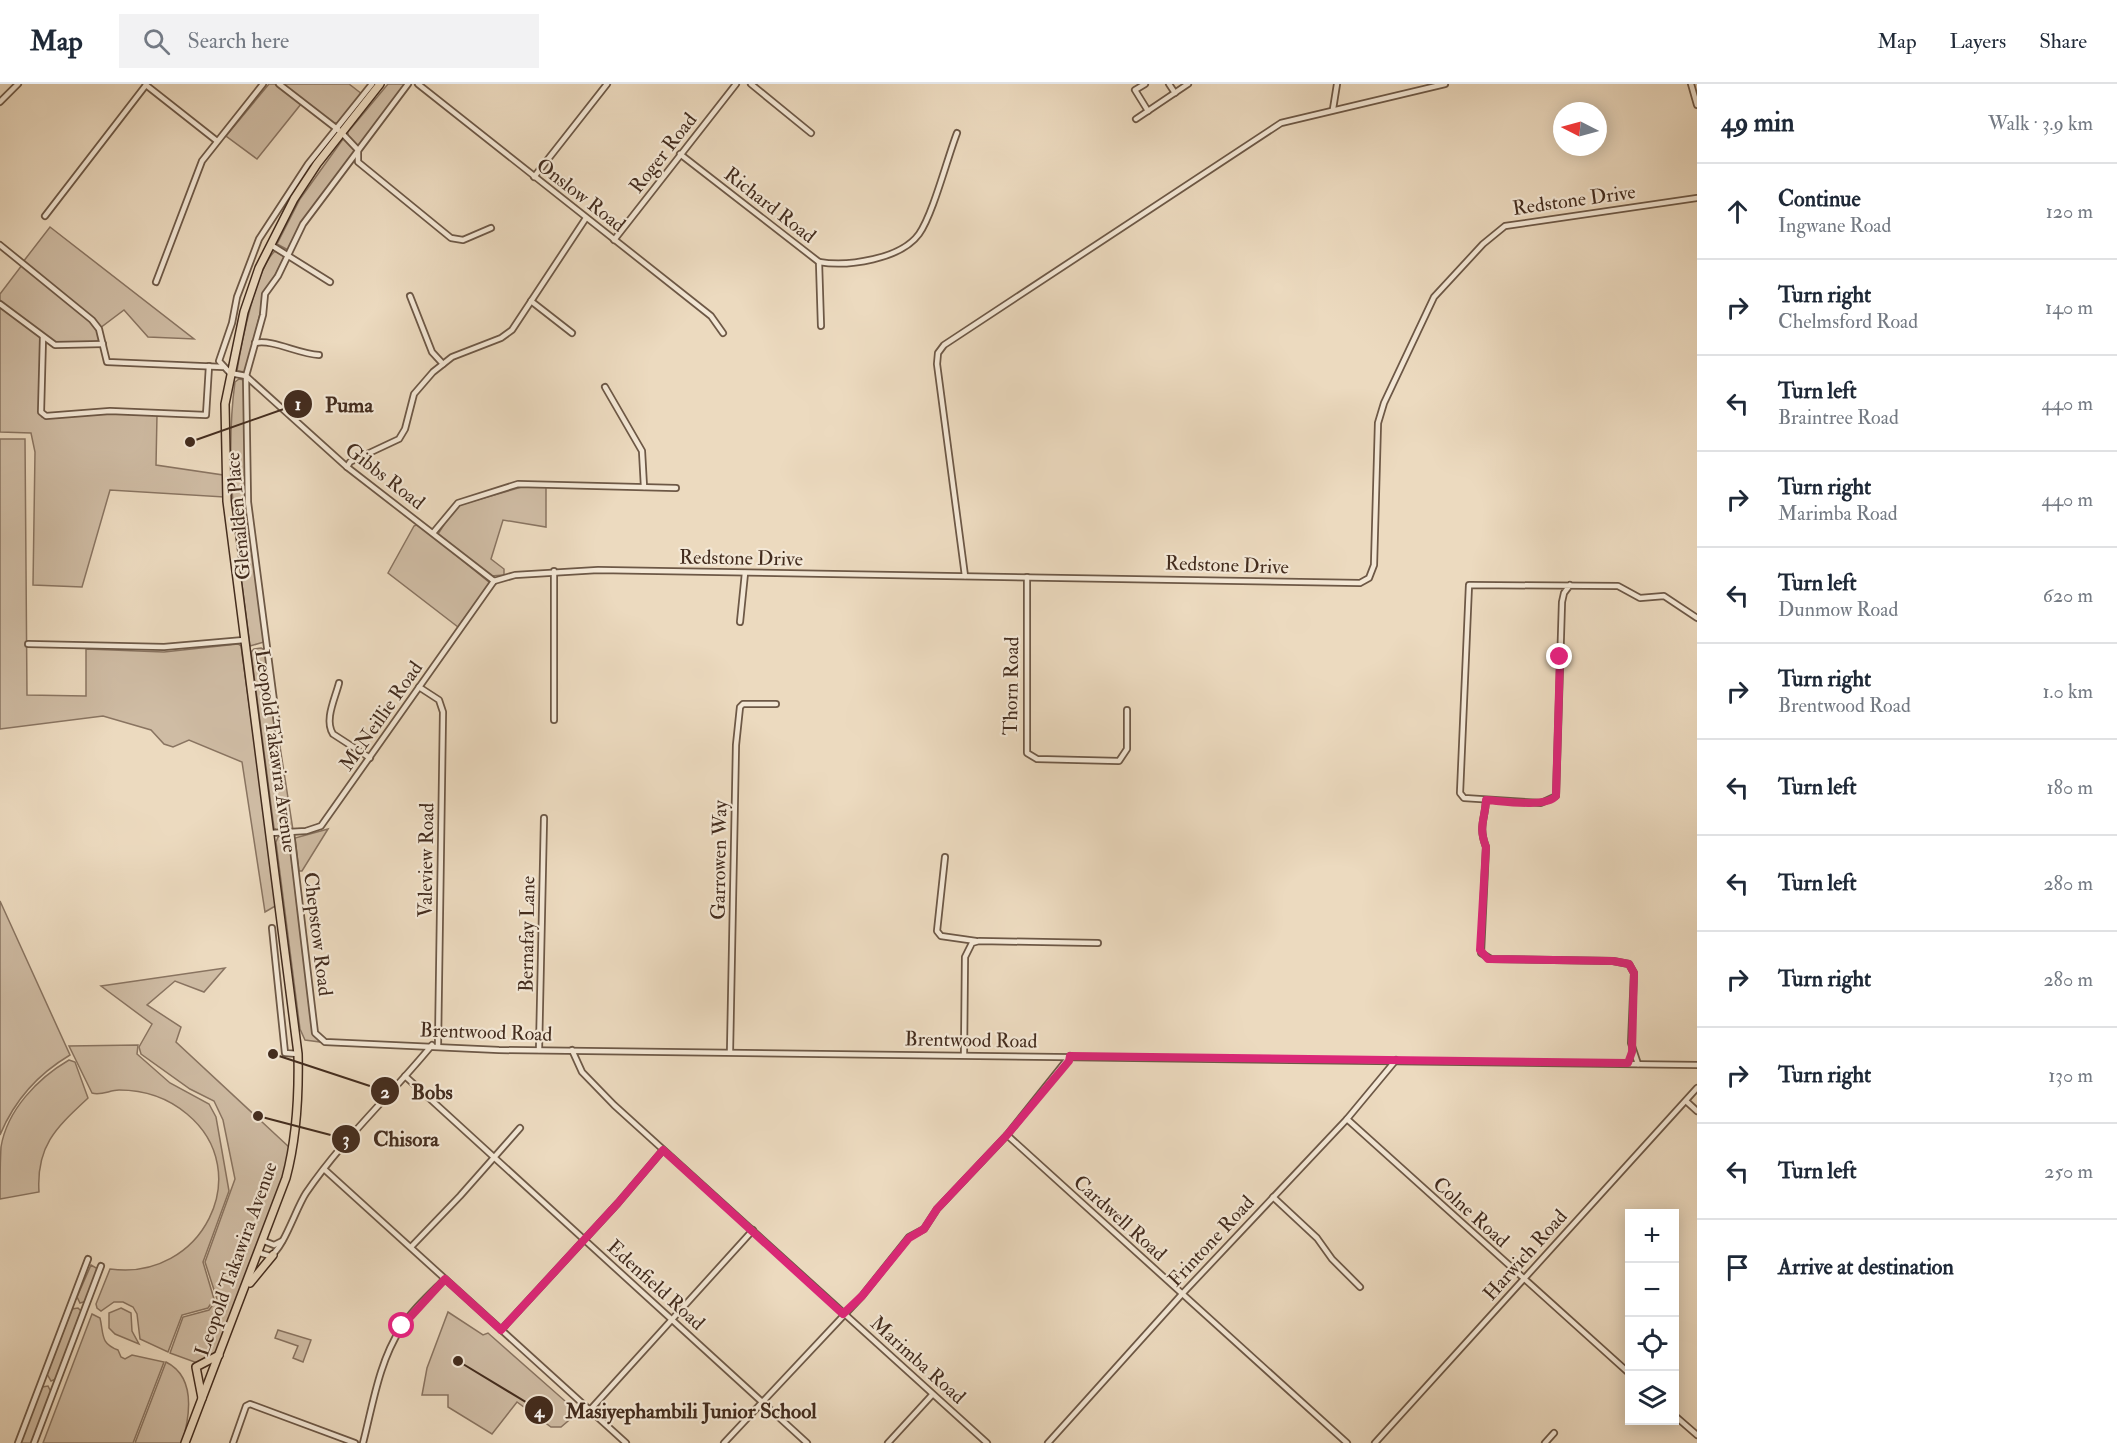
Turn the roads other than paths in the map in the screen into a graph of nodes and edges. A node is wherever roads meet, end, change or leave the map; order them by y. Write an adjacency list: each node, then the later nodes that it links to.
1 (18, 84): 18 (street)
2 (263, 84): 26 (street)
3 (279, 84): 23 (street)
4 (408, 84): 27 (street, Glenalden Place)
5 (418, 84): 29 (street, Onslow Road)
6 (607, 84): 29 (street)
7 (736, 84): 28 (street, Roger Road)
8 (751, 84): 24 (street)
9 (1145, 84): 21 (street)
10 (1169, 84): 17 (street)
11 (1188, 84): 17 (street)
12 (1337, 84): 20 (street)
13 (1445, 84): 20 (street)
14 (146, 85): 26 (street); 31 (street)
15 (376, 85): 23 (highway, Leopold Takawira Avenue)
16 (1693, 86): 19 (street)
17 (1175, 93): 21 (street)
18 (0, 102)
19 (1697, 105)
20 (1333, 109): 63 (street)
21 (1148, 111): 22 (street)
22 (1136, 119)
23 (338, 130): 27 (street); 36 (highway, Leopold Takawira Avenue); 53 (street)
24 (811, 133)
25 (957, 134): 38 (street)
26 (217, 141): 39 (street)
27 (358, 150): 33 (street); 37 (street, Glenalden Place)
28 (680, 154): 34 (street, Roger Road); 38 (street, Richard Road)
29 (534, 177): 32 (street, Onslow Road)
30 (1697, 198): 64 (street, Redstone Drive)
31 (45, 216)
32 (586, 218): 34 (street, Onslow Road); 42 (street)
33 (491, 228)
34 (614, 240): 46 (street, Onslow Road)
35 (0, 245): 48 (street)
36 (271, 245): 37 (street); 54 (highway, Leopold Takawira Avenue)
37 (287, 255): 40 (street); 49 (street, Glenalden Place)
38 (819, 262): 44 (street, Richard Road)
39 (156, 282)
40 (330, 282)
41 (410, 296): 51 (street)
42 (531, 301): 45 (street); 51 (street)
43 (0, 304): 47 (street)
44 (821, 326)
45 (572, 333)
46 (723, 333)
47 (43, 337): 48 (street); 52 (street)
48 (103, 344): 52 (street)
49 (255, 344): 50 (street); 55 (street, Glenalden Place)
50 (319, 355)
51 (442, 364): 57 (street)
52 (208, 366): 53 (street)
53 (223, 367): 54 (street)
54 (230, 373): 55 (street); 69 (highway, Leopold Takawira Avenue)
55 (246, 376): 57 (street, Gibbs Road); 76 (street, Glenalden Place)
56 (605, 387): 58 (street)
57 (347, 466): 60 (street, Gibbs Road)
58 (644, 488): 59 (street); 60 (street)
59 (676, 488)
60 (433, 533): 65 (street, Gibbs Road)
61 (554, 571): 62 (street, Redstone Drive); 65 (street, Redstone Drive); 75 (street)
62 (745, 573): 63 (street, Redstone Drive); 68 (street)
63 (965, 576): 64 (street, Redstone Drive)
64 (1028, 578): 74 (street, Thorn Road)
65 (494, 581): 72 (street, McNeillie Road)
66 (1570, 585): 67 (street); 78 (street); 78 (street)
67 (1697, 618)
68 (740, 622)
69 (244, 640): 70 (street); 81 (highway, Leopold Takawira Avenue)
70 (28, 644)
71 (339, 683): 77 (street)
72 (419, 687): 77 (street, McNeillie Road); 87 (street, Valeview Road)
73 (776, 704): 90 (street, Garrowen Way)
74 (1127, 710)
75 (554, 720)
76 (279, 739)
77 (370, 758): 80 (street, McNeillie Road)
78 (1486, 800): 91 (street)
79 (544, 818): 88 (street, Bernafay Lane)
80 (291, 832): 81 (street, McNeillie Road); 86 (street, Chepstow Road)
81 (271, 833): 92 (highway, Leopold Takawira Avenue)
82 (945, 857): 84 (street)
83 (272, 928): 92 (street)
84 (979, 941): 85 (street); 93 (street)
85 (1098, 944)
86 (318, 1038): 87 (street, Brentwood Road)
87 (435, 1046): 88 (street, Brentwood Road); 99 (street)
88 (539, 1050): 89 (street, Brentwood Road)
89 (572, 1050): 90 (street, Brentwood Road); 106 (street, Marimba Road)
90 (730, 1052): 93 (street, Brentwood Road)
91 (1632, 1052): 96 (street); 97 (street)
92 (298, 1054): 113 (highway, Leopold Takawira Avenue)
93 (964, 1055): 94 (street, Brentwood Road)
94 (1070, 1056): 95 (street, Brentwood Road); 105 (street)
95 (1396, 1060): 96 (street, Brentwood Road); 103 (street, Frintone Road)
96 (1628, 1063): 97 (street, Brentwood Road)
97 (1638, 1064): 98 (street, Brentwood Road)
98 (1697, 1065)
99 (405, 1076): 107 (street, Edenfield Road); 108 (street)
100 (1697, 1088): 101 (street, Harwich Road)
101 (1686, 1101): 102 (street); 120 (street, Harwich Road)
102 (1697, 1111)
103 (1347, 1119): 109 (street, Frintone Road); 120 (street, Colne Road)
104 (520, 1128): 107 (street)
105 (1007, 1135): 123 (street, Cardwell Road); 124 (street)
106 (663, 1150): 110 (street, Marimba Road); 112 (street)
107 (493, 1158): 112 (street, Edenfield Road); 114 (street)
108 (324, 1169): 111 (street); 114 (street)
109 (1273, 1197): 122 (street); 123 (street, Frintone Road)
110 (753, 1230): 124 (street, Marimba Road); 125 (street)
111 (284, 1240): 113 (street); 116 (street)
112 (583, 1240): 125 (street, Edenfield Road); 126 (street)
113 (264, 1241): 115 (highway, Leopold Takawira Avenue)
114 (411, 1247): 119 (street)
115 (260, 1253): 116 (street); 121 (highway, Leopold Takawira Avenue)
116 (273, 1255): 121 (highway)
117 (88, 1259): 136 (street)
118 (101, 1266): 137 (street)
119 (445, 1279): 126 (street); 141 (street)
120 (1524, 1279): 128 (street, Colne Road); 149 (street, Harwich Road)
121 (246, 1287): 127 (highway, Leopold Takawira Avenue)
122 (1360, 1287)
123 (1183, 1293): 147 (street, Frintone Road); 148 (street, Cardwell Road)
124 (843, 1314): 129 (street, Marimba Road); 131 (street)
125 (672, 1321): 131 (street, Edenfield Road); 132 (street)
126 (501, 1330): 132 (street)
127 (219, 1355): 130 (highway, Leopold Takawira Avenue); 130 (highway)
128 (1626, 1371)
129 (932, 1395): 145 (street); 146 (street, Marimba Road)
130 (202, 1400): 138 (highway, Leopold Takawira Avenue)
131 (762, 1401): 143 (street); 144 (street, Edenfield Road)
132 (590, 1410): 142 (street)
133 (1679, 1419): 135 (street)
134 (1554, 1433): 150 (street)
135 (1697, 1435)
136 (18, 1443)
137 (34, 1443)
138 (185, 1443)
139 (232, 1443): 140 (street)
140 (355, 1443)
141 (363, 1443)
142 (626, 1443)
143 (724, 1443)
144 (807, 1443)
145 (888, 1443)
146 (987, 1443)
147 (1048, 1443)
148 (1347, 1443)
149 (1375, 1443)
150 (1545, 1443)

